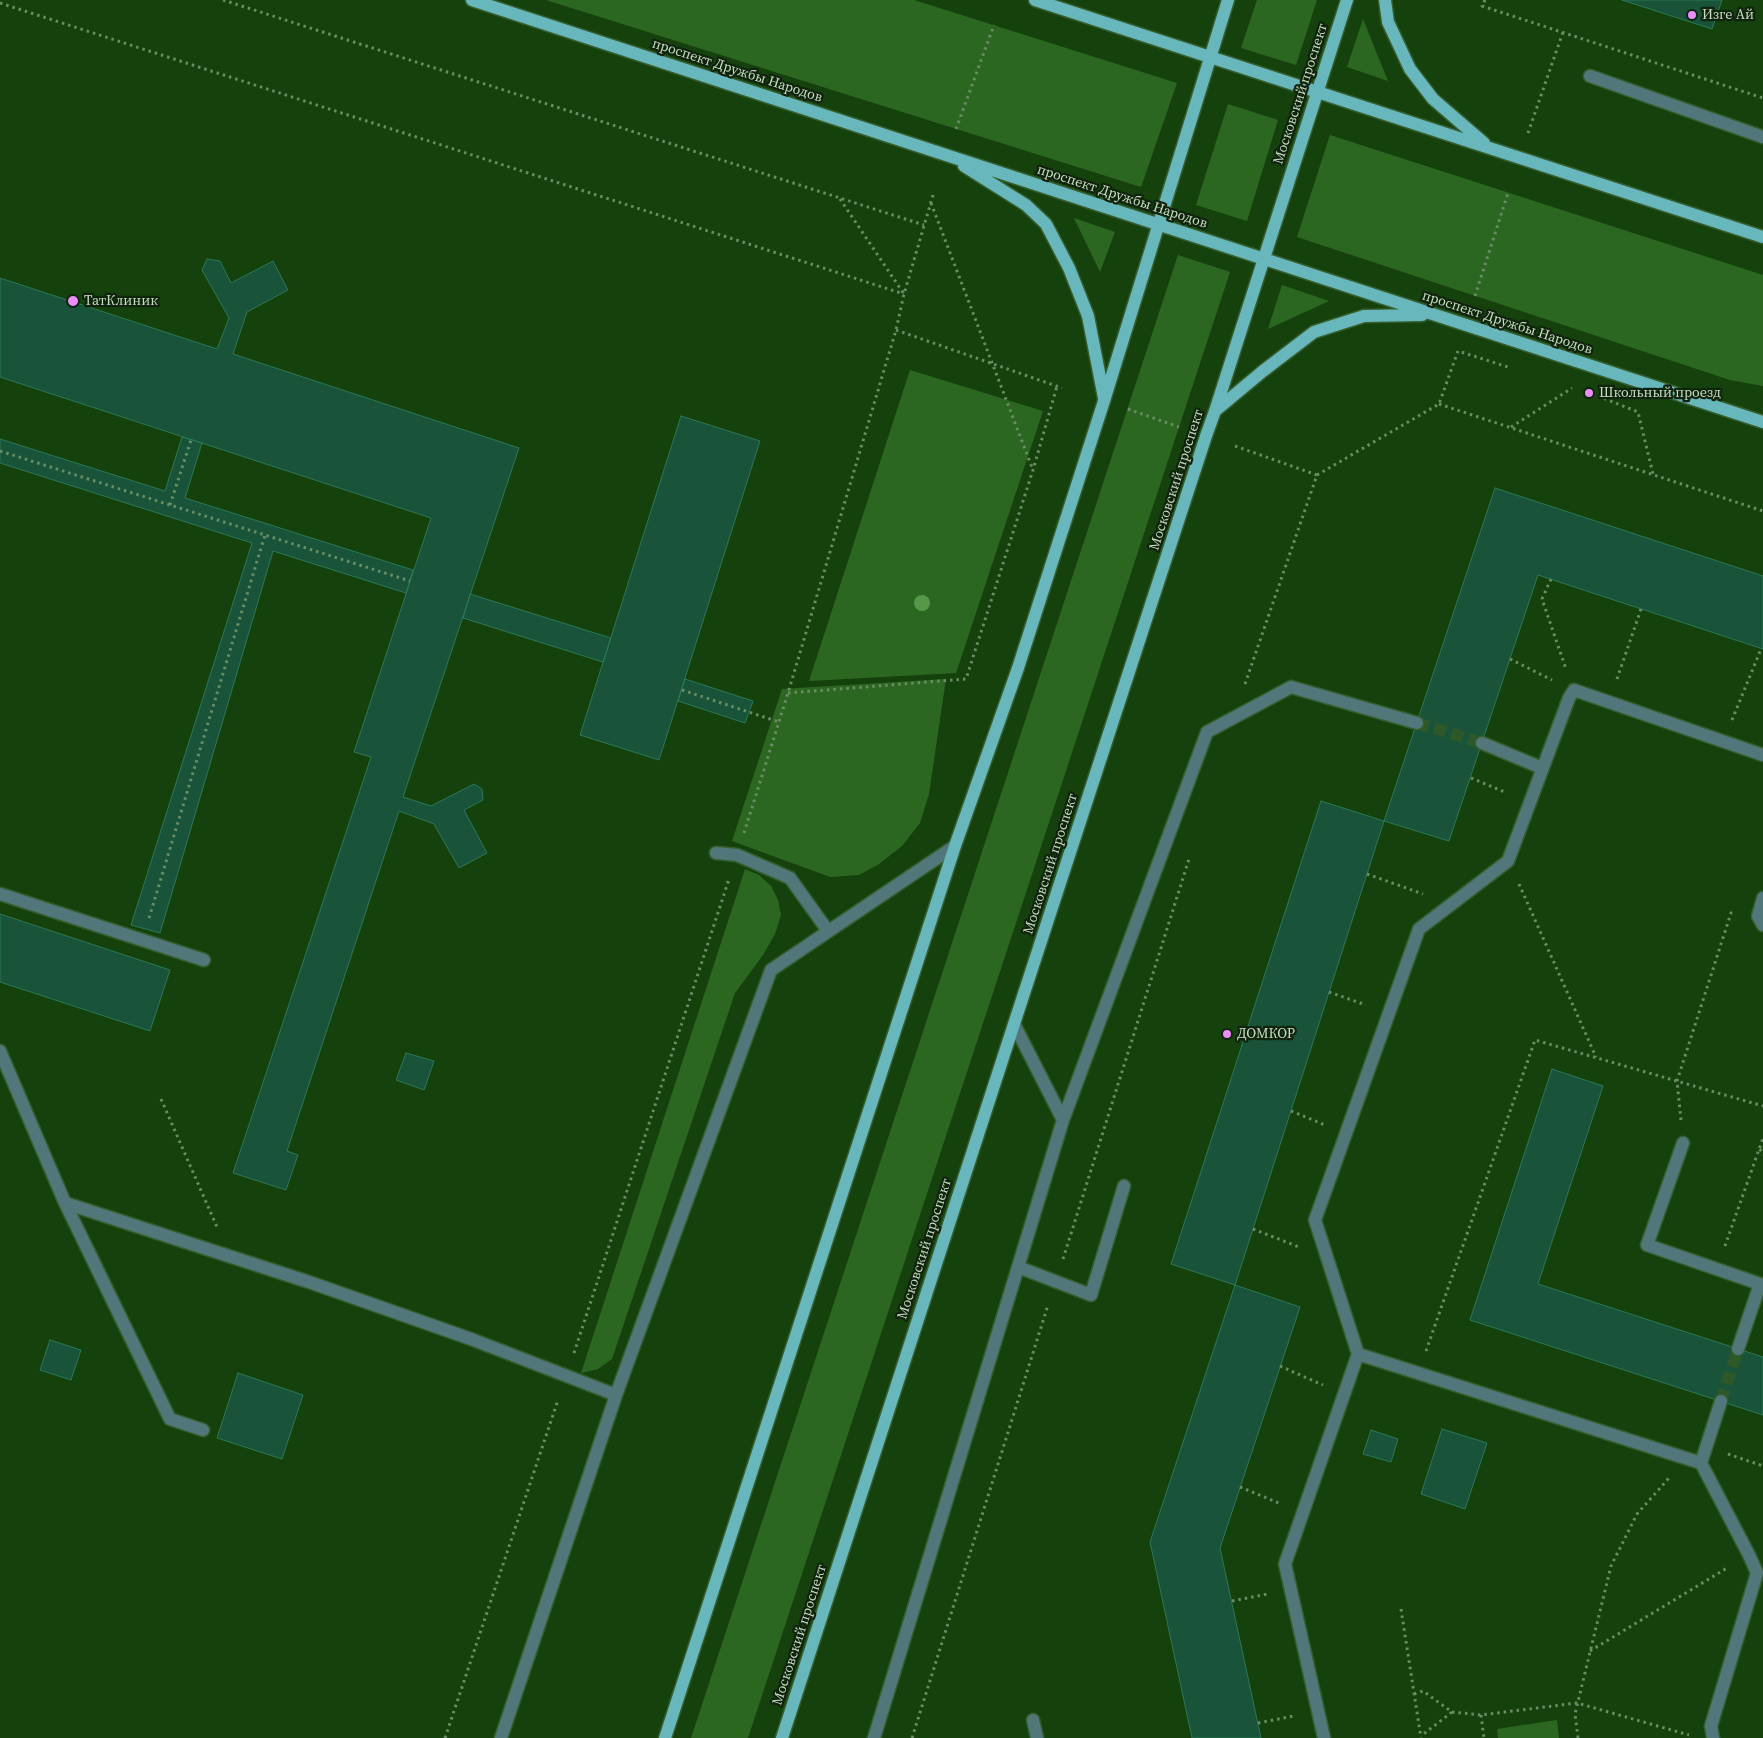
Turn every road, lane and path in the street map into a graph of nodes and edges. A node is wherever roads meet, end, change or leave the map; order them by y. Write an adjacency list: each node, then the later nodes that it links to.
1 (224, 0): 22 (path)
2 (472, 0): 19 (main road, проспект Дружбы Народов)
3 (1035, 0): 11 (main road)
4 (1228, 0): 11 (main road)
5 (1347, 0): 13 (main road, Московский проспект)
6 (1386, 0): 18 (main road)
7 (1484, 0): 10 (path)
8 (0, 3): 28 (path)
9 (994, 25): 15 (path)
10 (1563, 32): 14 (path); 16 (path)
11 (1210, 57): 13 (main road); 25 (main road)
12 (1590, 76): 17 (street)
13 (1318, 92): 18 (main road); 27 (main road, Московский проспект)
14 (1763, 98)
15 (956, 129)
16 (1528, 133)
17 (1763, 137)
18 (1490, 148): 26 (main road)
19 (947, 156): 25 (main road, проспект Дружбы Народов); 40 (main road)
20 (934, 192): 23 (path)
21 (1508, 193): 29 (path)
22 (840, 199): 24 (path); 28 (path)
23 (931, 202): 24 (path); 32 (path)
24 (924, 225): 28 (path)
25 (1158, 225): 27 (main road, проспект Дружбы Народов); 40 (main road)
26 (1763, 237)
27 (1264, 259): 30 (main road, проспект Дружбы Народов); 43 (main road, Московский проспект)
28 (904, 294): 31 (path)
29 (1475, 296)
30 (1431, 314): 43 (main road); 44 (main road, проспект Дружбы Народов)
31 (896, 330): 32 (path); 65 (path)
32 (992, 362): 35 (path); 52 (path)
33 (1520, 371): 41 (path)
34 (1564, 385): 37 (path)
35 (1057, 386): 36 (path); 52 (path)
36 (1062, 388)
37 (1572, 388): 38 (path); 48 (path)
38 (1581, 390)
39 (1597, 396): 53 (path)
40 (1104, 401): 76 (main road)
41 (1438, 404): 48 (path); 54 (path)
42 (1127, 408): 47 (path)
43 (1215, 412): 91 (main road, Московский проспект)
44 (1736, 414): 45 (main road); 46 (main road, проспект Дружбы Народов)
45 (1763, 415)
46 (1763, 422)
47 (1179, 427)
48 (1510, 427): 53 (path)
49 (192, 440): 55 (path)
50 (1235, 446): 54 (path)
51 (0, 451): 55 (path)
52 (1033, 470): 65 (path)
53 (1654, 474): 56 (path)
54 (1317, 475): 67 (path)
55 (170, 505): 57 (path)
56 (1763, 511)
57 (264, 535): 59 (path); 87 (path)
58 (1551, 579): 64 (path)
59 (410, 581)
60 (1641, 609): 66 (path)
61 (1761, 649): 70 (path)
62 (1510, 659): 64 (path)
63 (682, 690): 68 (path)
64 (1574, 690): 66 (street); 73 (street)
65 (788, 693): 68 (path)
66 (1609, 703): 70 (street)
67 (1233, 718): 69 (street); 98 (street)
68 (779, 722): 79 (path)
69 (1417, 722)
70 (1724, 741): 72 (street)
71 (1482, 743): 73 (street)
72 (1763, 755)
73 (1542, 768): 75 (street)
74 (1471, 778): 75 (path)
75 (1529, 802): 80 (street)
76 (955, 846): 86 (street); 144 (main road)
77 (1192, 850): 111 (path)
78 (716, 854): 79 (street)
79 (737, 856): 86 (street); 117 (path)
80 (1508, 861): 84 (street); 93 (path)
81 (1368, 874): 84 (path)
82 (0, 894): 87 (street)
83 (1763, 898): 85 (street)
84 (1451, 905): 90 (street)
85 (1760, 920): 94 (path)
86 (828, 931): 119 (street)
87 (143, 940): 88 (street)
88 (204, 960)
89 (1329, 992): 90 (path)
90 (1389, 1014): 99 (street)
91 (1014, 1024): 98 (street); 145 (main road, Московский проспект)
92 (0, 1051): 105 (street)
93 (1596, 1057): 94 (path); 116 (path)
94 (1677, 1081): 96 (path); 101 (path)
95 (161, 1099): 107 (path)
96 (1763, 1106)
97 (1291, 1111): 99 (path)
98 (1063, 1120): 109 (street)
99 (1346, 1134): 108 (street)
100 (1763, 1138): 102 (path)
101 (1683, 1143): 110 (street)
102 (1760, 1148): 103 (path); 110 (path)
103 (1763, 1155)
104 (1124, 1186): 111 (street)
105 (65, 1203): 107 (street); 121 (street)
106 (1253, 1229): 108 (path)
107 (230, 1256): 117 (street)
108 (1327, 1258): 114 (street)
109 (1018, 1267): 111 (street); 146 (street)
110 (1716, 1269): 112 (street)
111 (1056, 1281): 147 (path)
112 (1761, 1285): 113 (street)
113 (1738, 1349)
114 (1358, 1354): 116 (street); 118 (street)
115 (1280, 1366): 118 (path)
116 (1419, 1373): 123 (street)
117 (566, 1375): 119 (street); 142 (path)
118 (1344, 1394): 127 (street)
119 (616, 1395): 143 (street)
120 (1721, 1401): 122 (street)
121 (203, 1430)
122 (1706, 1447): 124 (street); 125 (path)
123 (1686, 1458): 124 (street); 132 (path)
124 (1701, 1463): 128 (street)
125 (1763, 1466)
126 (1240, 1487): 127 (path)
127 (1303, 1512): 129 (street)
128 (1749, 1555): 132 (path); 152 (street)
129 (1290, 1589): 130 (path); 135 (street)
130 (1232, 1601)
131 (1400, 1608): 133 (path)
132 (1590, 1651): 134 (path)
133 (1414, 1694): 136 (path); 141 (path)
134 (1577, 1704): 137 (path); 140 (path); 151 (path)
135 (1318, 1711): 139 (path); 149 (street)
136 (1452, 1712): 137 (path); 141 (path)
137 (1481, 1715): 150 (path)
138 (1033, 1720): 148 (street)
139 (1258, 1723)
140 (1689, 1735)
141 (1421, 1737)
142 (446, 1738)
143 (501, 1738)
144 (665, 1738)
145 (782, 1738)
146 (874, 1738)
147 (912, 1738)
148 (1037, 1738)
149 (1324, 1738)
150 (1484, 1738)
151 (1578, 1738)
152 (1713, 1738)

